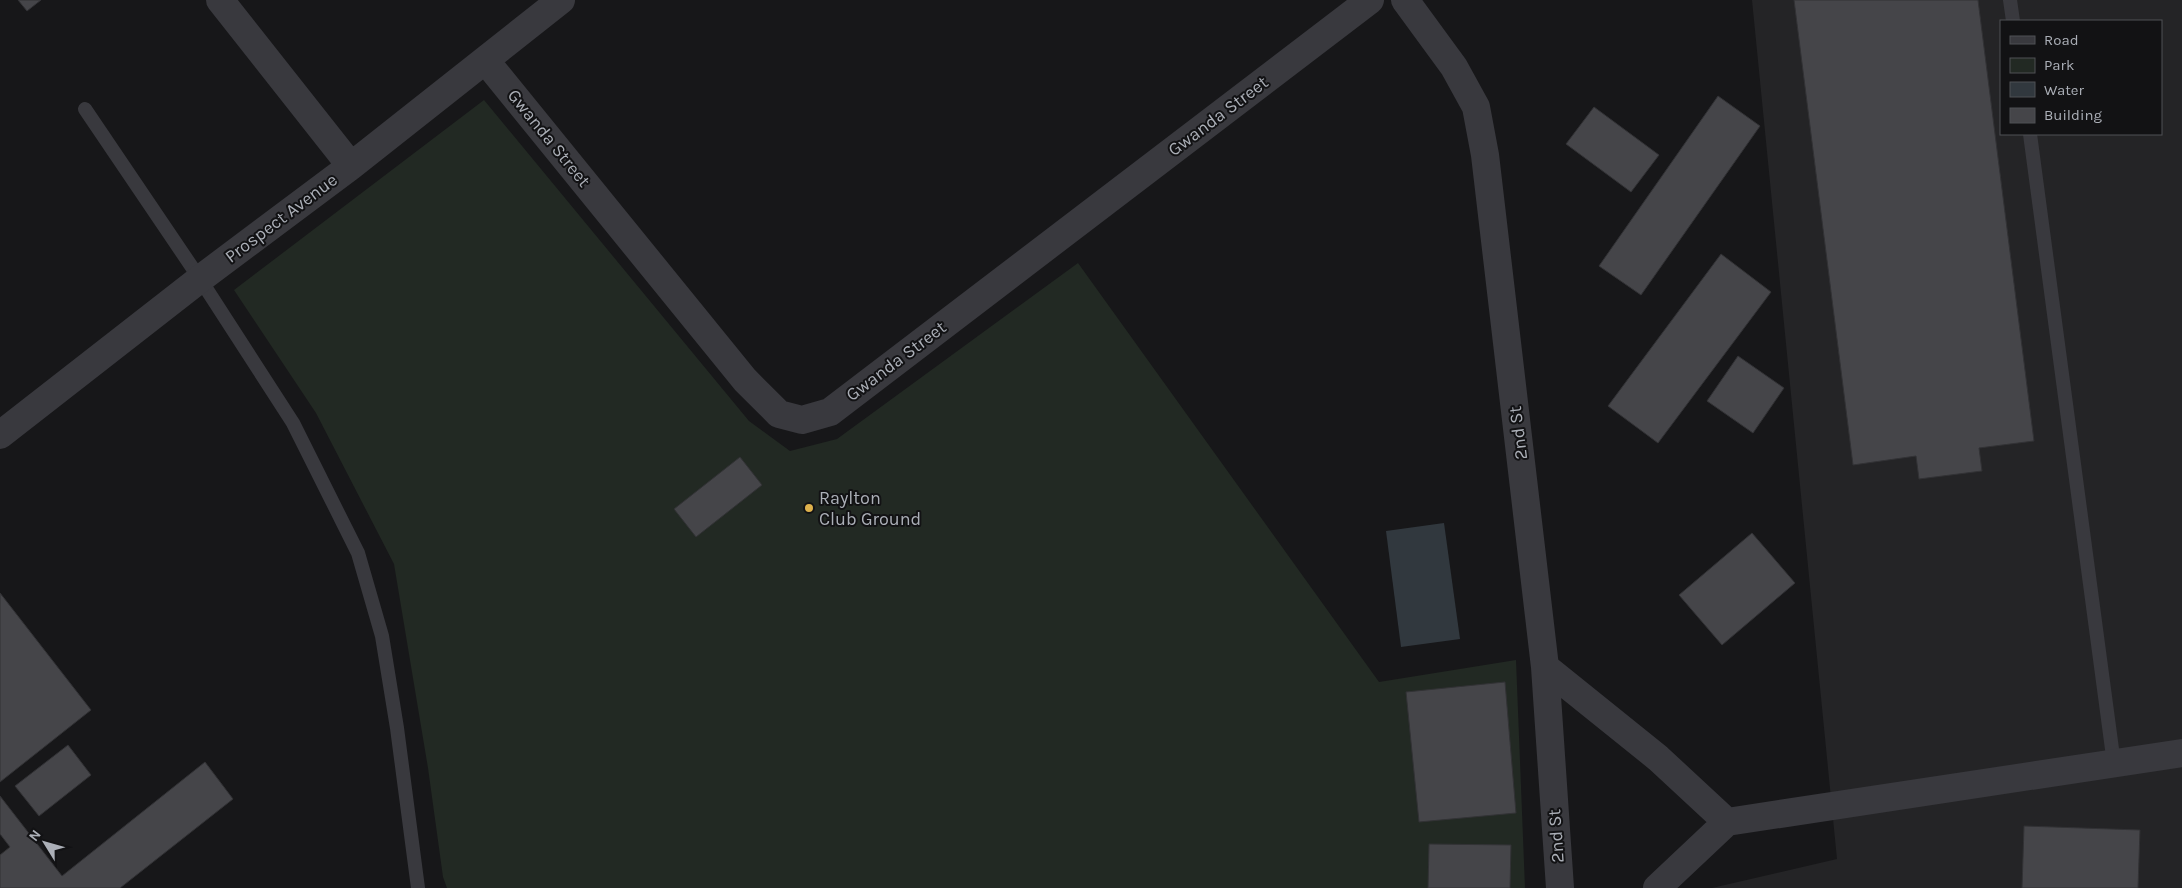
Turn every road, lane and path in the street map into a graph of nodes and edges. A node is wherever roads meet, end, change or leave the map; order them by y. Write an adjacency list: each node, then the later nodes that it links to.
1 (220, 0): 10 (street)
2 (561, 0): 7 (street, Prospect Avenue)
3 (1370, 0): 7 (street, Gwanda Street)
4 (1405, 0): 13 (street, 2nd St)
5 (2010, 0): 6 (lane)
6 (2013, 20)
7 (485, 60): 10 (street, Prospect Avenue)
8 (85, 109): 11 (lane)
9 (2030, 135): 15 (lane)
10 (351, 166): 11 (street, Prospect Avenue)
11 (200, 279): 12 (street, Prospect Avenue); 17 (lane)
12 (0, 435)
13 (1545, 667): 16 (street); 18 (street, 2nd St)
14 (2182, 753): 15 (street)
15 (2114, 764): 16 (street)
16 (1727, 822): 19 (street)
17 (418, 888)
18 (1560, 888)
19 (1657, 888)

